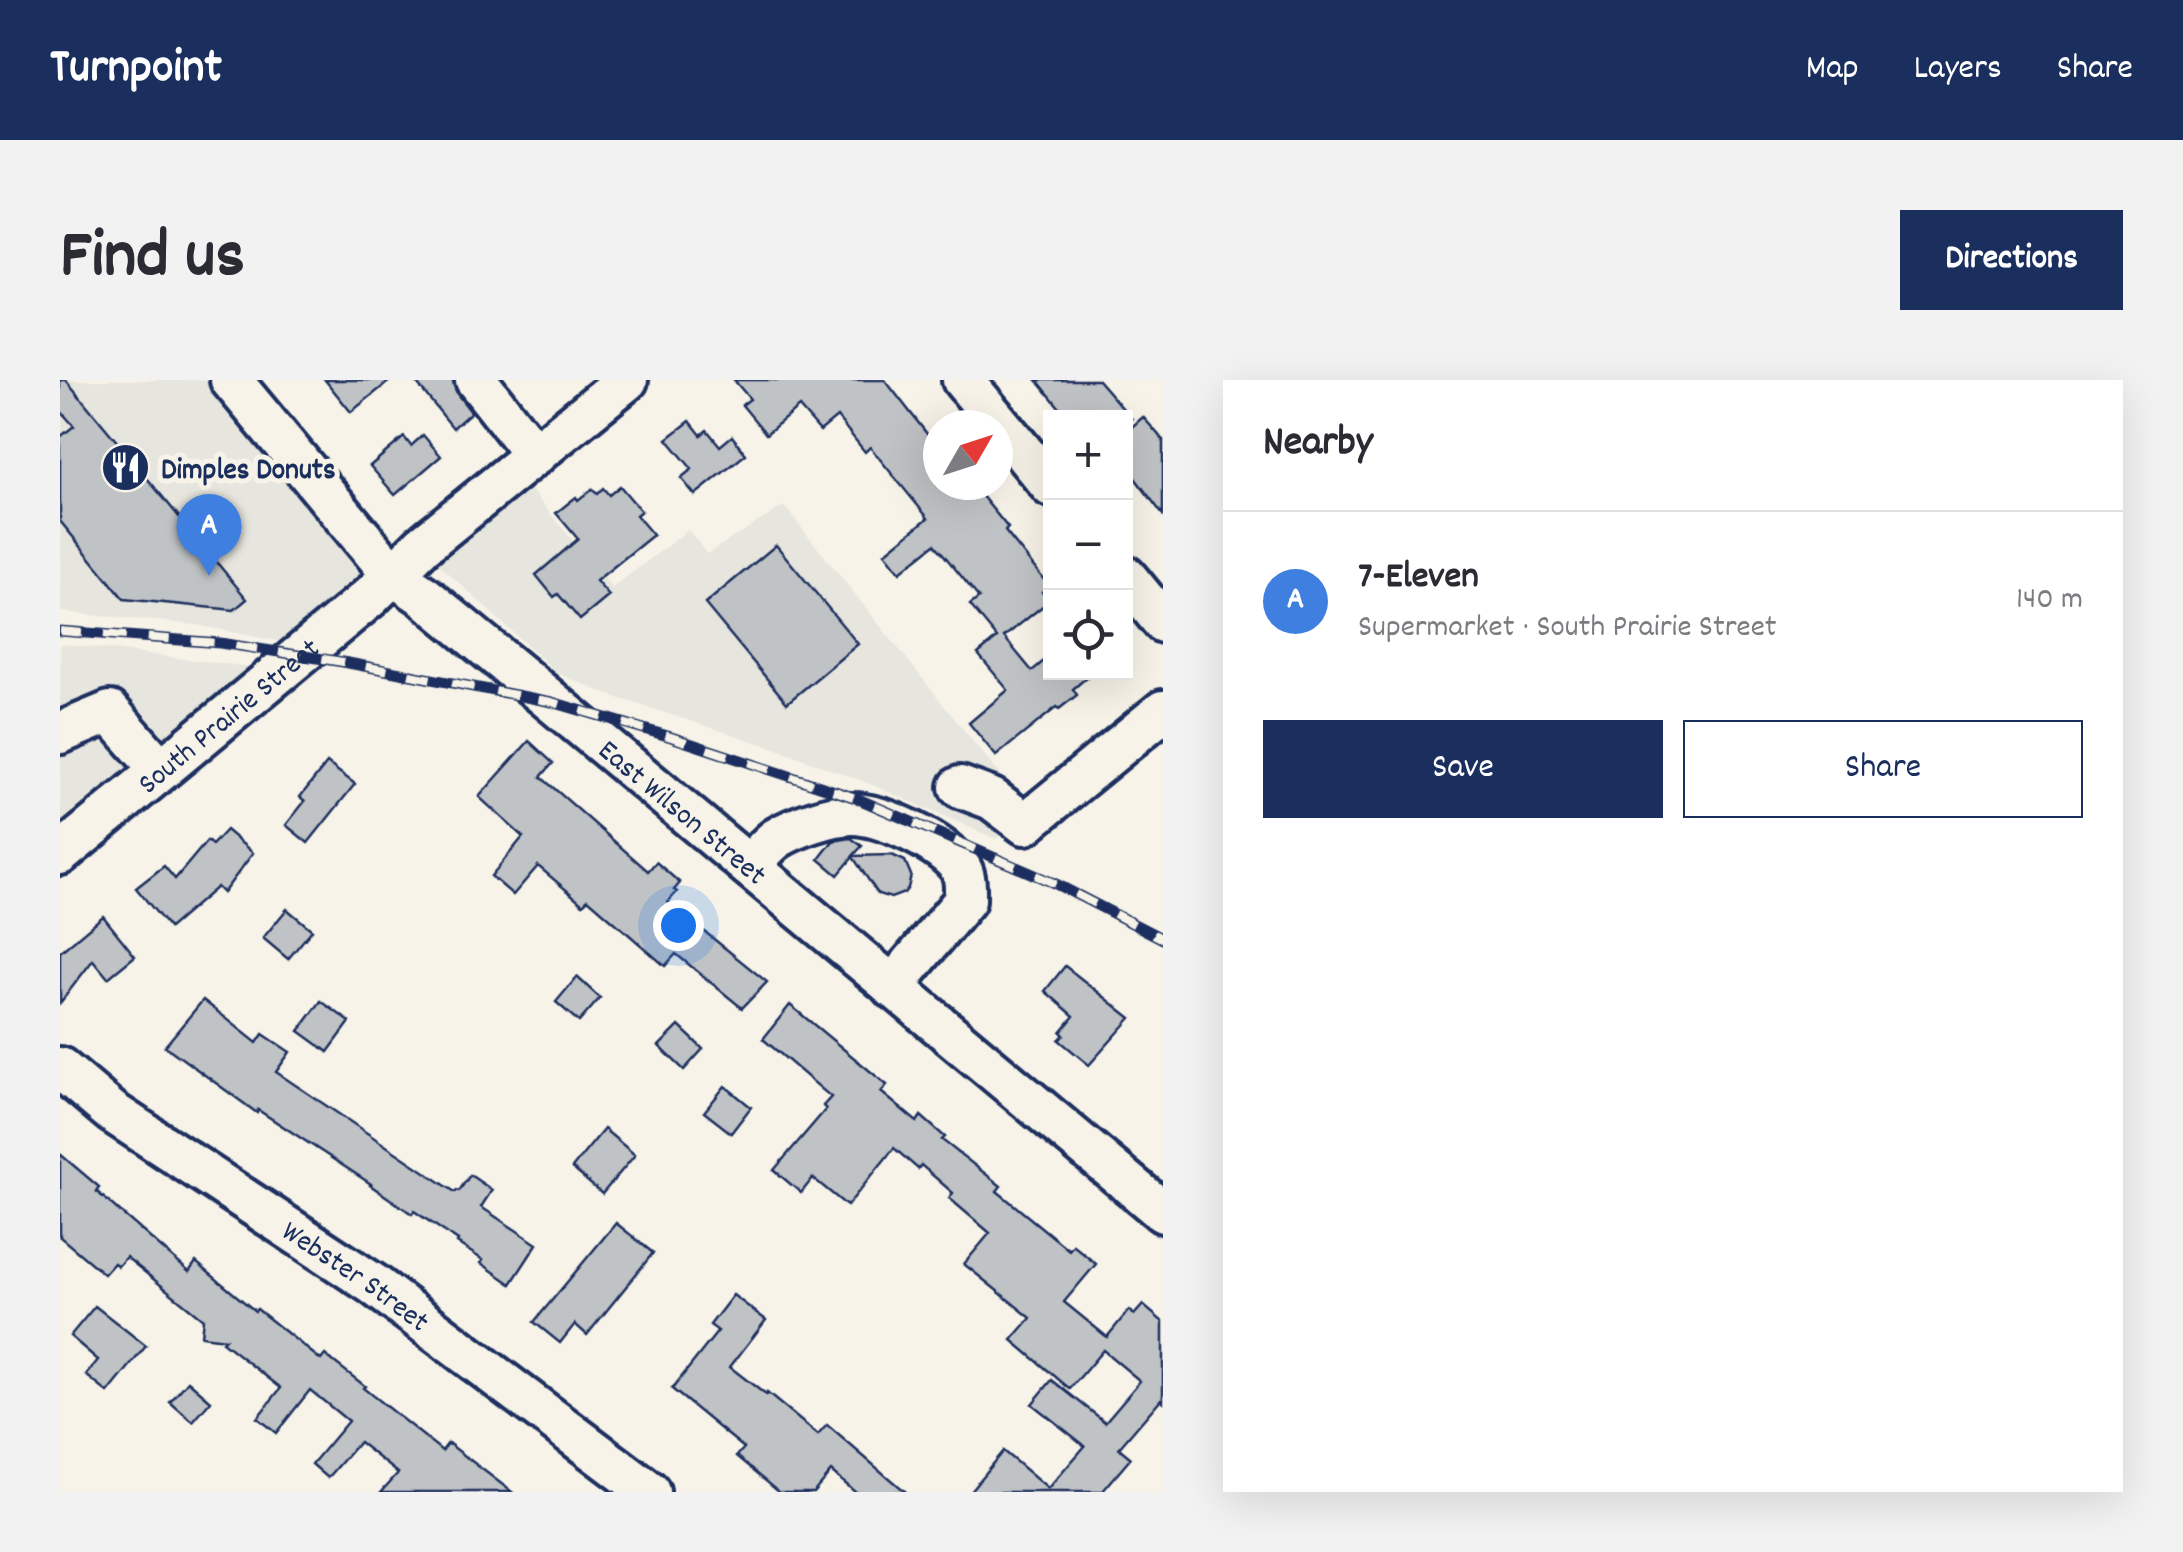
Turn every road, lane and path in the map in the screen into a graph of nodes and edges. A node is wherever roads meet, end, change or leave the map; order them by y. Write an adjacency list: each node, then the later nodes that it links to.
1 (231, 380): 7 (street, East Wilson Street)
2 (476, 380): 5 (street)
3 (627, 380): 5 (street, South Prairie Street)
4 (963, 380): 6 (street)
5 (535, 455): 7 (street, South Prairie Street)
6 (1043, 477)
7 (393, 575): 12 (street, South Prairie Street); 15 (street, East Wilson Street)
8 (1133, 586): 9 (street)
9 (1163, 622)
10 (1163, 711): 13 (street)
11 (60, 732): 12 (street)
12 (161, 770): 14 (street, South Prairie Street)
13 (960, 787)
14 (60, 854)
15 (749, 866): 16 (street, East Wilson Street); 16 (street)
16 (892, 988): 18 (street, East Wilson Street)
17 (60, 1068): 19 (street, Webster Street)
18 (1163, 1212)
19 (649, 1492)

